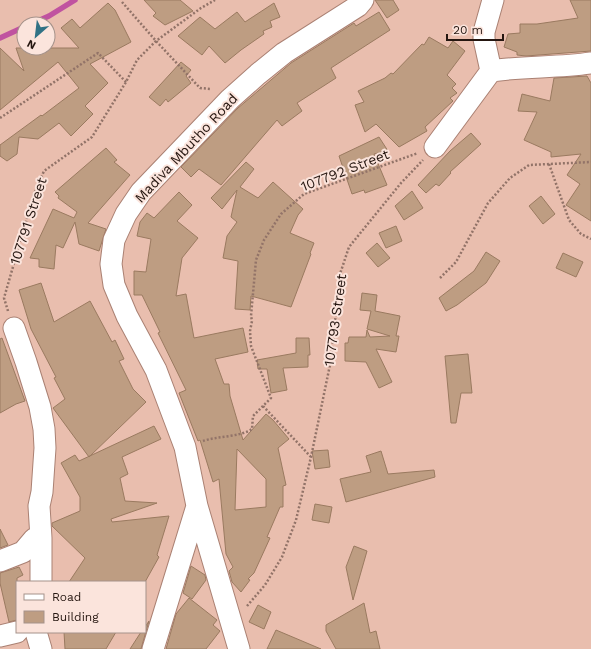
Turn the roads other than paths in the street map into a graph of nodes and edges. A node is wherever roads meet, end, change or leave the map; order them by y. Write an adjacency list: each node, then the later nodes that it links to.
1 (363, 0): 7 (street, Madiva Mbutho Road)
2 (493, 0): 4 (street)
3 (591, 62): 4 (street)
4 (491, 71): 5 (street)
5 (435, 147)
6 (14, 328): 8 (street)
7 (197, 506): 15 (street, Madiva Mbutho Road); 16 (street, Madiva Mbutho Road)
8 (41, 538): 9 (street); 10 (street)
9 (0, 562)
10 (41, 581)
11 (16, 632): 13 (street)
12 (36, 633): 14 (street)
13 (0, 636)
14 (42, 649)
15 (152, 649)
16 (239, 649)

